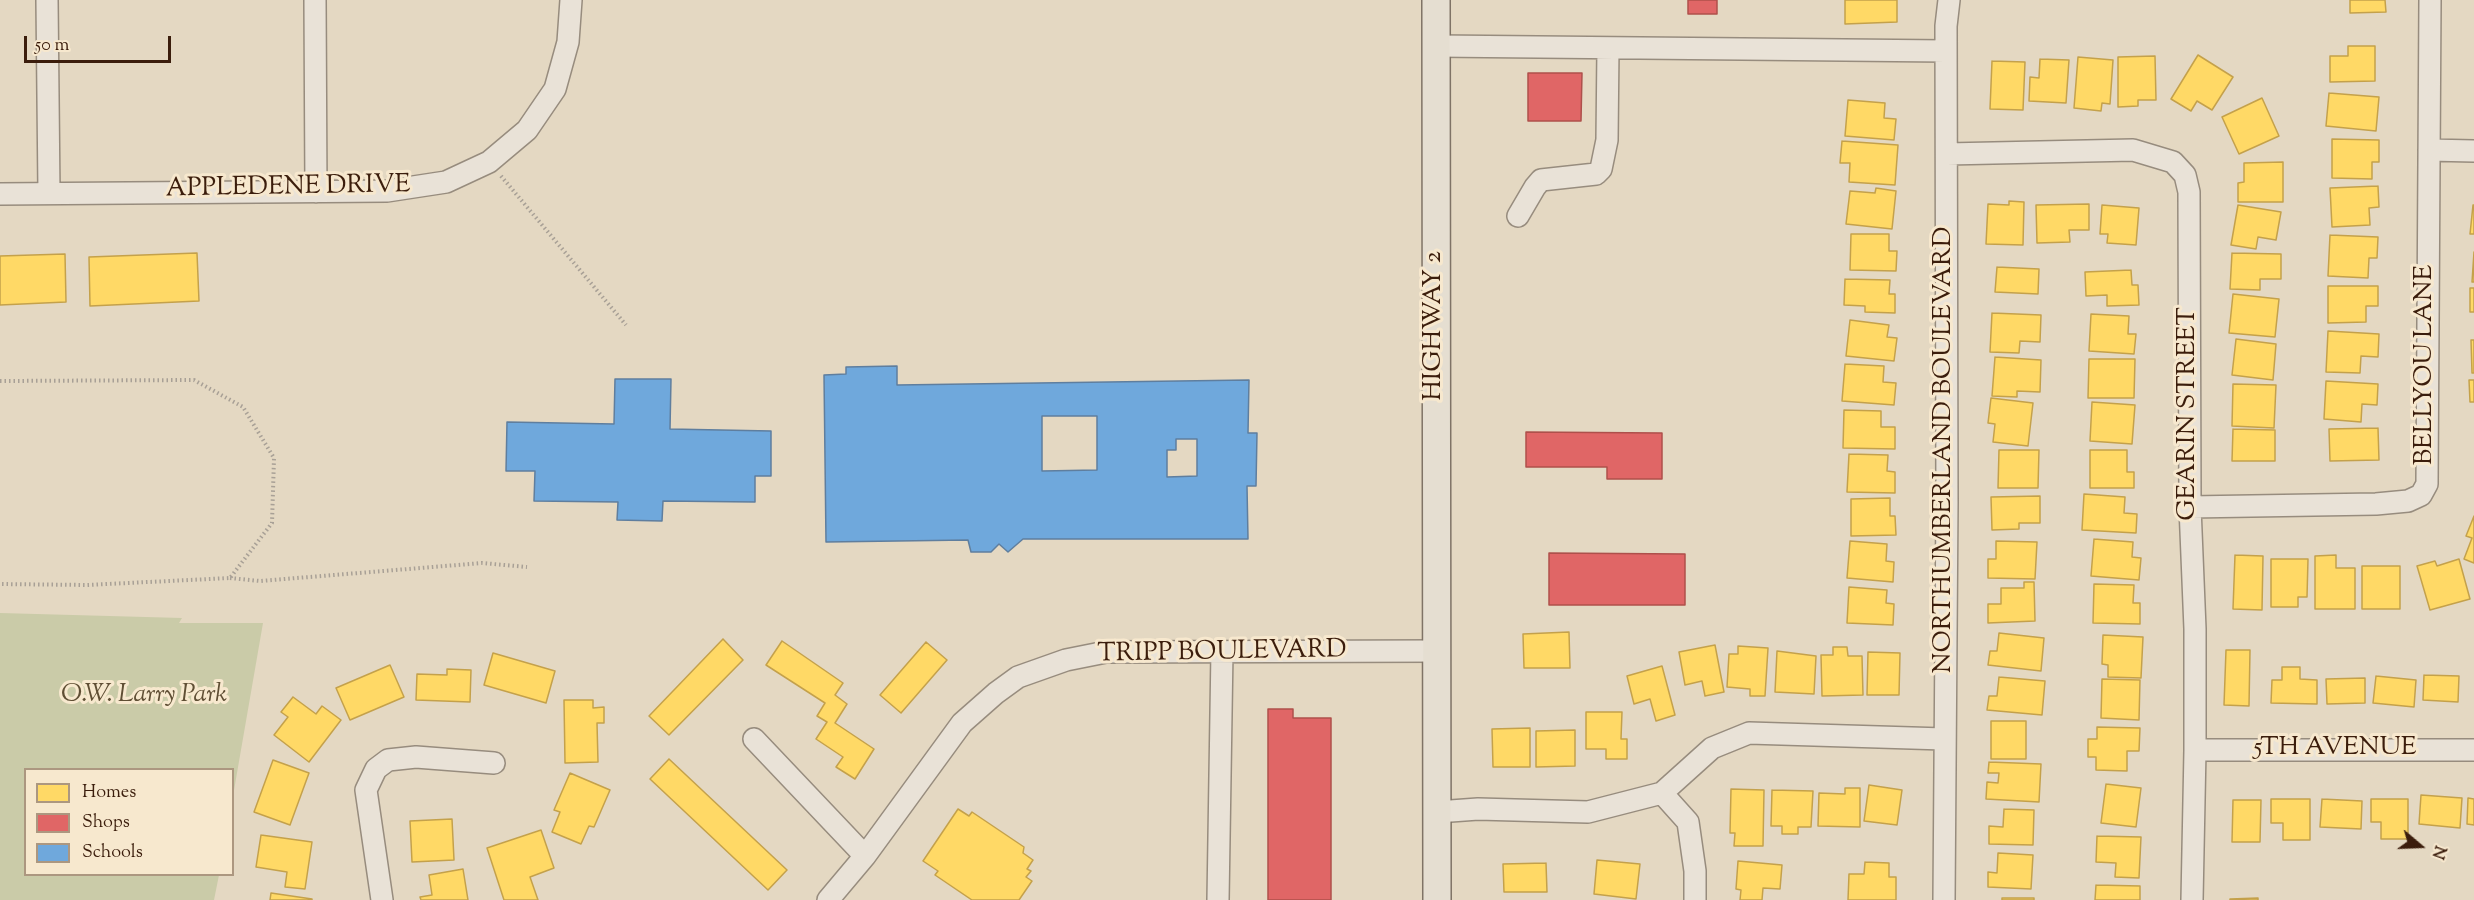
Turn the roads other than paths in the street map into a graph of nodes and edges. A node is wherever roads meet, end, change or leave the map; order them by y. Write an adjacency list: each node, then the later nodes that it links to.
1 (47, 0): 14 (street)
2 (315, 0): 13 (street)
3 (571, 0): 13 (street, APPLEDENE DRIVE)
4 (1436, 0): 7 (main road, HIGHWAY 2)
5 (1949, 0): 9 (street, NORTHUMBERLAND BOULEVARD)
6 (2430, 0): 10 (street, BELLYOU LANE)
7 (1436, 46): 8 (street); 19 (main road, HIGHWAY 2)
8 (1608, 48): 9 (street); 16 (street)
9 (1946, 51): 12 (street, NORTHUMBERLAND BOULEVARD)
10 (2429, 150): 11 (street); 17 (street, BELLYOU LANE)
11 (2474, 151)
12 (1947, 154): 17 (street, GEARIN STREET); 21 (street, NORTHUMBERLAND BOULEVARD)
13 (316, 192): 14 (street, APPLEDENE DRIVE)
14 (50, 193): 15 (street, APPLEDENE DRIVE)
15 (0, 194)
16 (1518, 216)
17 (2190, 507): 22 (street, GEARIN STREET)
18 (1222, 651): 19 (street, TRIPP BOULEVARD); 27 (street, TRIPP BOULEVARD); 30 (street)
19 (1437, 651): 26 (main road, HIGHWAY 2)
20 (754, 739): 27 (street)
21 (1944, 739): 25 (street); 33 (street, NORTHUMBERLAND BOULEVARD)
22 (2195, 750): 23 (street, 5TH AVENUE); 34 (street, GEARIN STREET)
23 (2474, 750)
24 (494, 763): 28 (street)
25 (1662, 793): 26 (street); 32 (street)
26 (1437, 812): 31 (main road, HIGHWAY 2)
27 (864, 856): 29 (street, TRIPP BOULEVARD)
28 (382, 900)
29 (828, 900)
30 (1218, 900)
31 (1437, 900)
32 (1695, 900)
33 (1944, 900)
34 (2192, 900)

